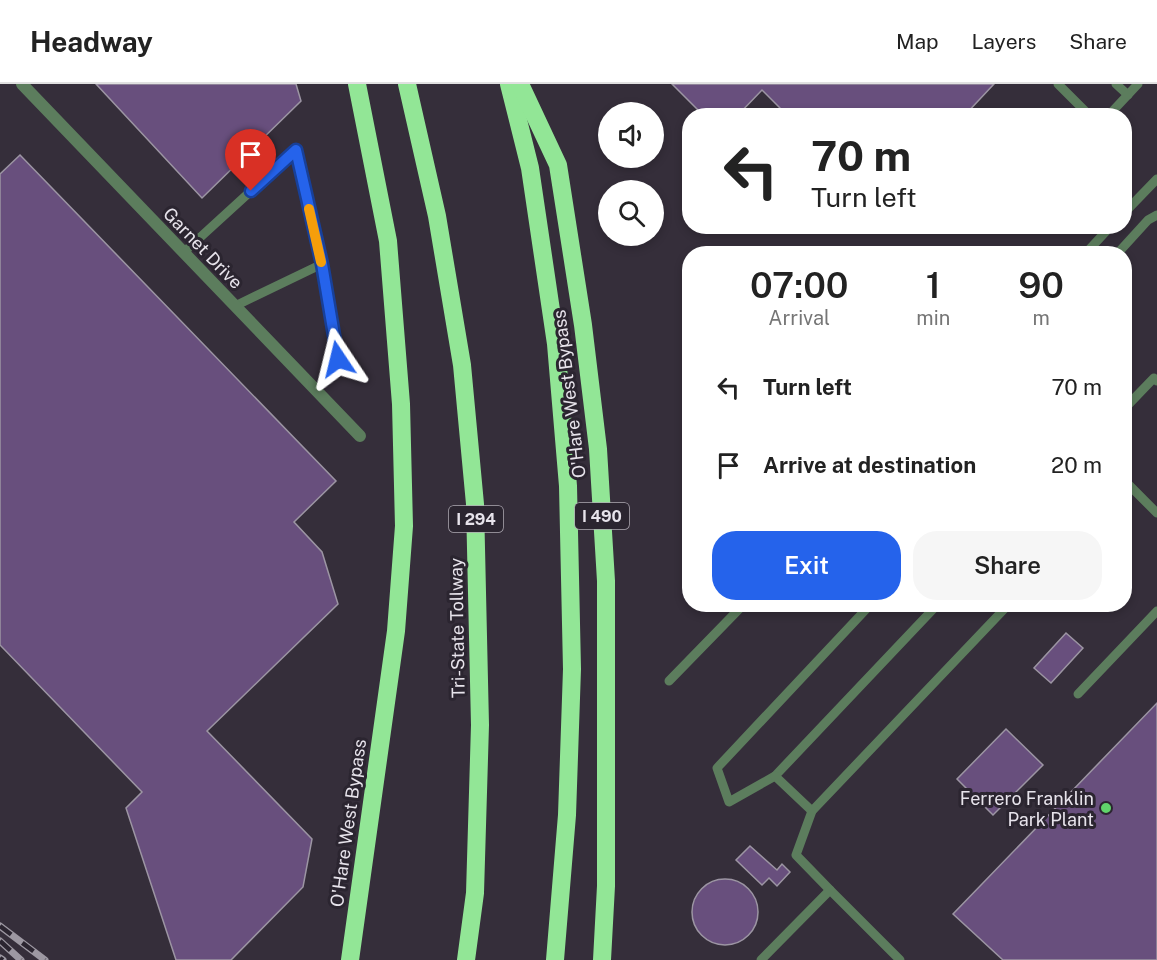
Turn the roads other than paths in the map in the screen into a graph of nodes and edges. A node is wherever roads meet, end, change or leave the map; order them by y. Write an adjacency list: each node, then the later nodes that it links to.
1 (357, 84): 38 (highway, O'Hare West Bypass)
2 (407, 84): 39 (highway, Tri-State Tollway / I 294)
3 (509, 84): 40 (highway)
4 (520, 84): 41 (highway, O'Hare West Bypass / I 490)
5 (1058, 84): 10 (lane)
6 (1116, 84): 9 (lane)
7 (1138, 84): 9 (lane)
8 (26, 85): 19 (street, Garnet Drive)
9 (1128, 95): 11 (lane)
10 (1082, 108)
11 (1116, 108)
12 (1157, 179): 13 (lane)
13 (1132, 205)
14 (1153, 218): 15 (lane); 18 (lane)
15 (1157, 228)
16 (1104, 234): 17 (lane)
17 (1092, 246)
18 (1125, 246)
19 (183, 253): 20 (lane); 21 (street, Garnet Drive)
20 (322, 264): 21 (lane); 22 (lane)
21 (235, 306): 25 (street, Garnet Drive)
22 (338, 359)
23 (1157, 381): 24 (lane)
24 (1132, 401)
25 (360, 436)
26 (1132, 489): 27 (lane)
27 (1157, 513)
28 (1157, 611): 34 (lane)
29 (736, 612): 33 (lane)
30 (863, 612): 35 (lane)
31 (930, 612): 35 (lane)
32 (1001, 612): 36 (lane)
33 (669, 681)
34 (1078, 694)
35 (775, 776): 36 (lane)
36 (812, 811): 37 (lane)
37 (830, 890): 42 (lane); 43 (lane)
38 (350, 960)
39 (466, 960)
40 (555, 960)
41 (602, 960)
42 (761, 960)
43 (900, 960)

